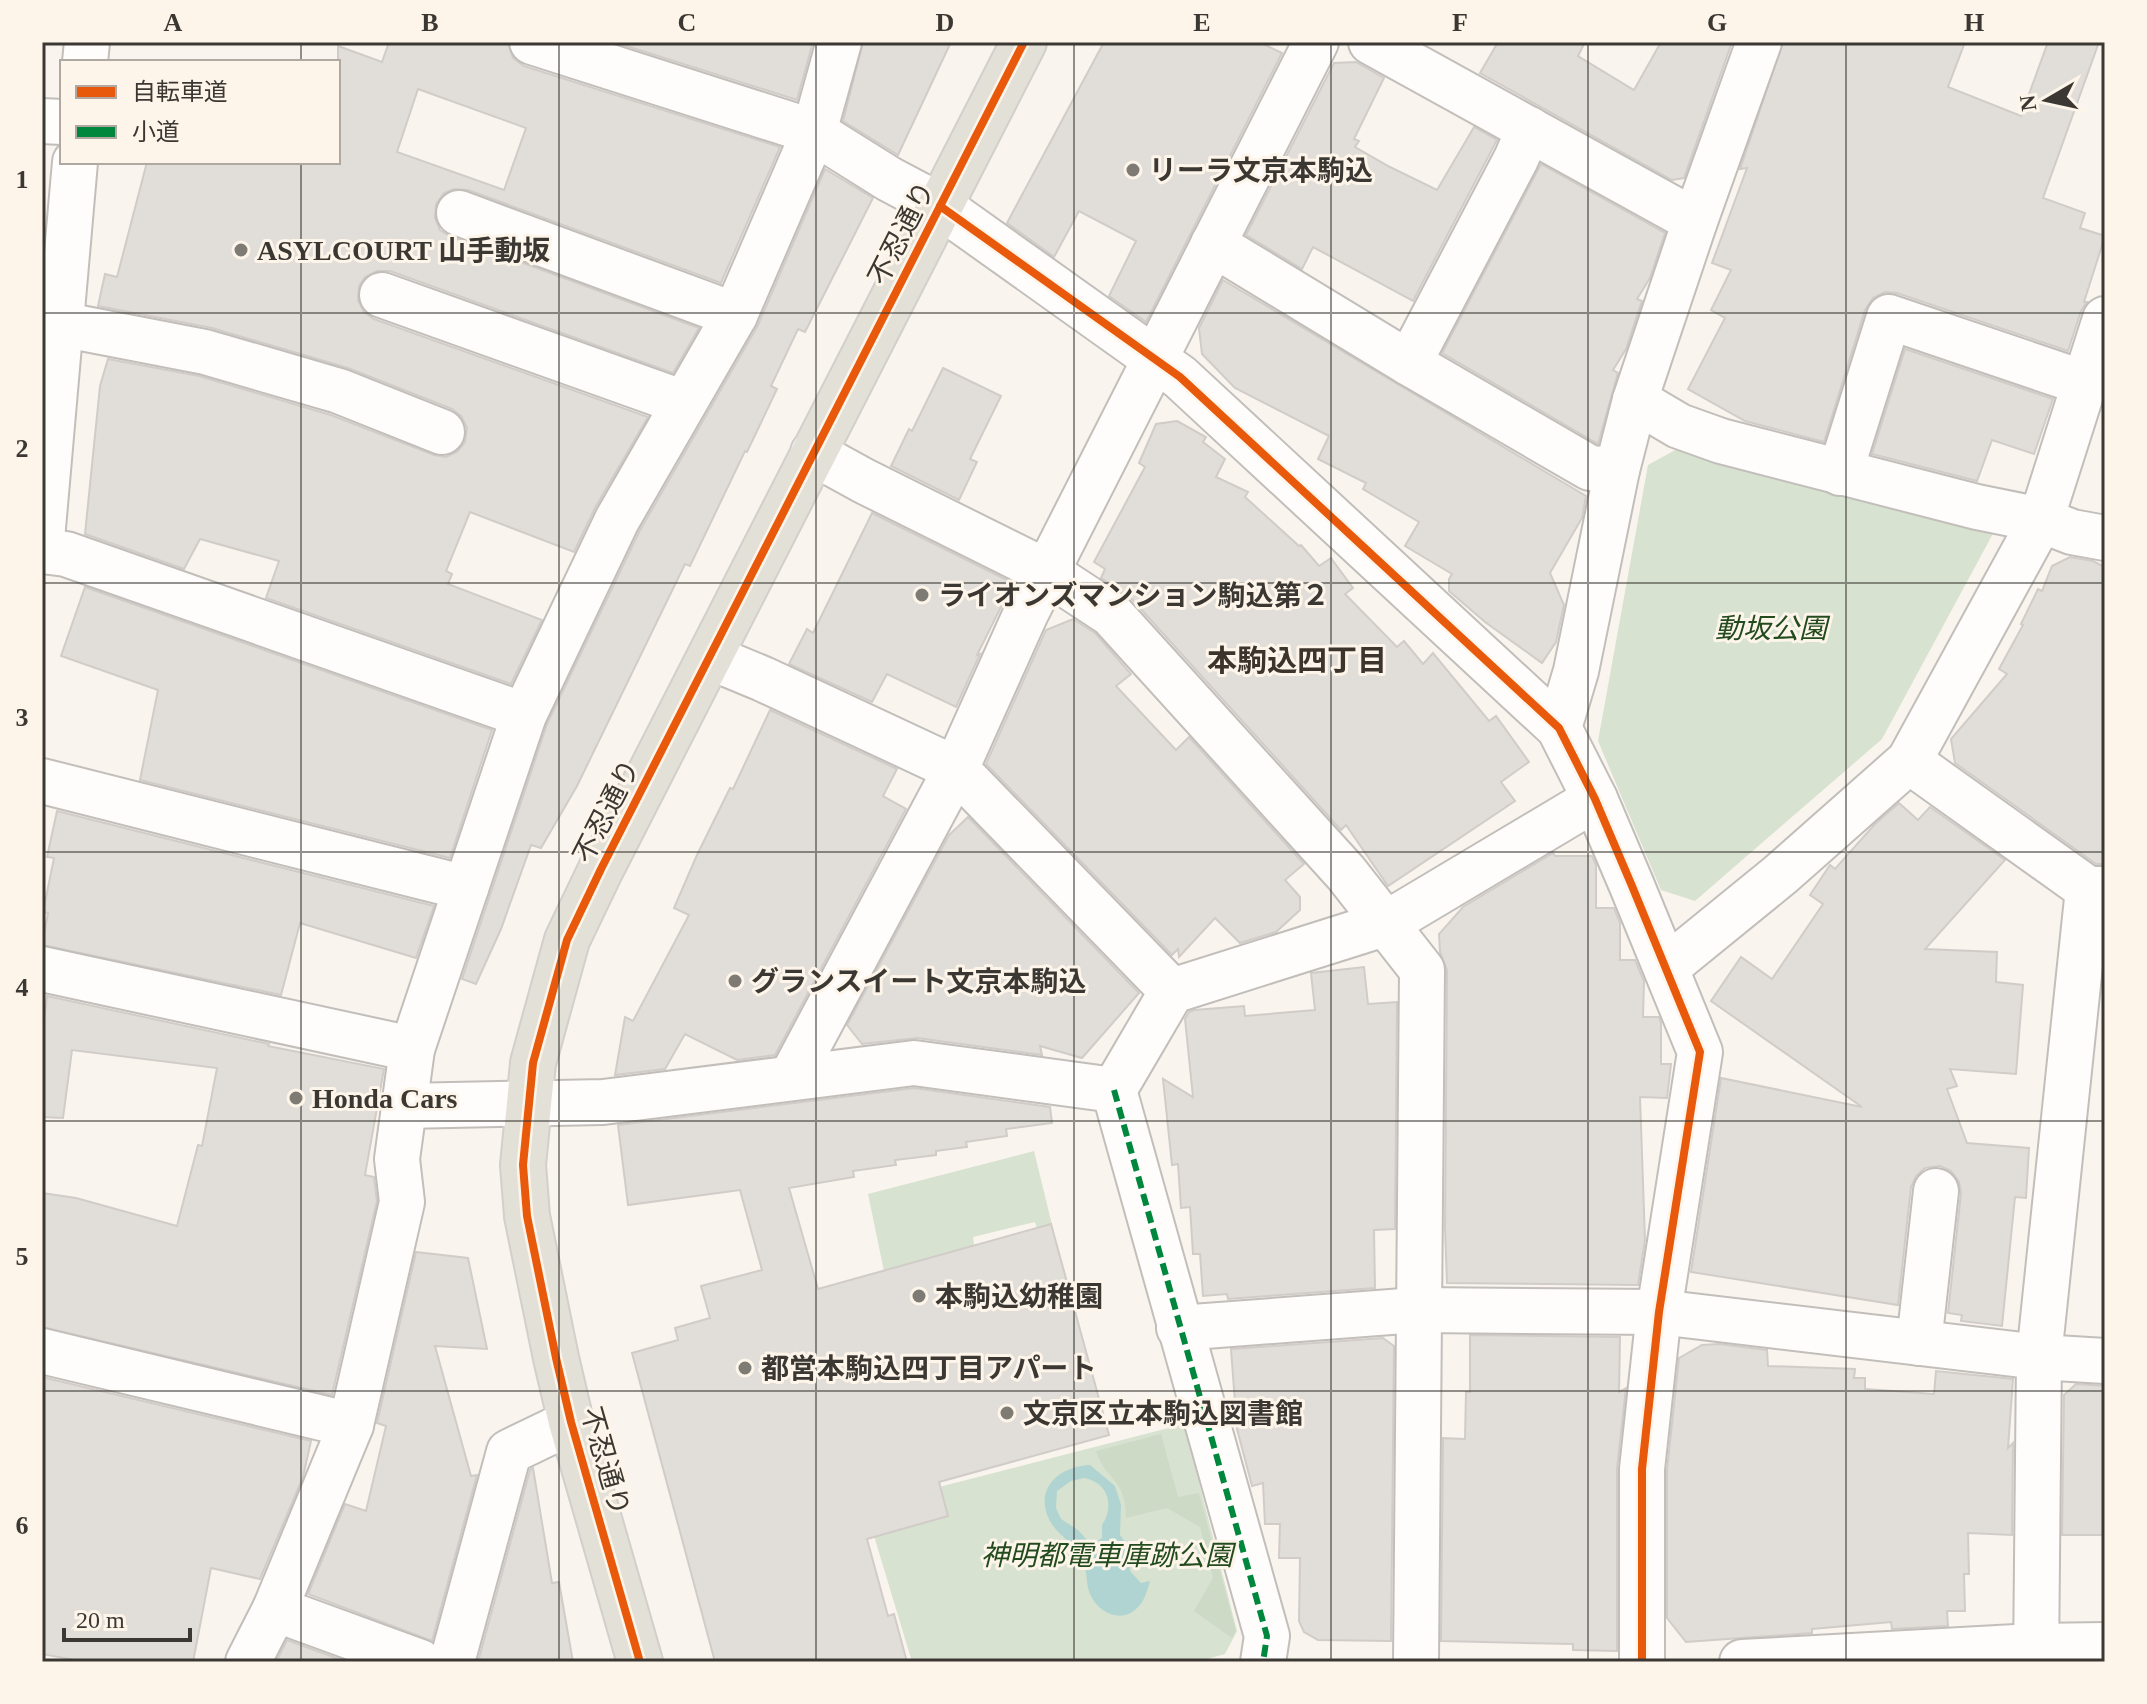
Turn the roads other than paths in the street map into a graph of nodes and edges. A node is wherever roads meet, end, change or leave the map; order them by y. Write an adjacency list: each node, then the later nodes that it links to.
1 (532, 42): 8 (street)
2 (839, 42): 8 (street)
3 (1024, 42): 10 (main road, 不忍通り)
4 (1316, 42): 13 (street)
5 (1371, 42): 7 (street)
6 (1759, 42): 12 (street)
7 (1529, 129): 12 (street); 19 (street)
8 (814, 132): 10 (street); 15 (street)
9 (75, 164): 17 (street)
10 (940, 206): 18 (street); 24 (main road, 不忍通り)
11 (459, 213): 15 (street)
12 (1695, 221): 21 (street)
13 (1213, 244): 18 (street); 19 (street)
14 (382, 295): 22 (street)
15 (735, 315): 22 (street)
16 (2105, 319): 20 (street)
17 (60, 324): 23 (street); 29 (street)
18 (1155, 358): 30 (street); 33 (street)
19 (1409, 363): 25 (street)
20 (2084, 383): 26 (street); 27 (street)
21 (1635, 400): 25 (street); 26 (street)
22 (684, 403): 32 (street)
23 (442, 432)
24 (813, 453): 30 (street); 31 (main road, 不忍通り)
25 (1617, 470): 33 (street)
26 (1840, 473): 27 (street)
27 (2041, 520): 28 (street); 34 (street)
28 (2105, 538)
29 (50, 548): 32 (street)
30 (1047, 572): 35 (street); 40 (street)
31 (710, 657): 35 (street); 47 (main road, 不忍通り)
32 (524, 715): 38 (street)
33 (1559, 728): 37 (street)
34 (1909, 761): 39 (street); 41 (street)
35 (956, 769): 43 (street); 45 (street)
36 (42, 781): 38 (street)
37 (1595, 799): 40 (street); 41 (street)
38 (466, 888): 44 (street)
39 (2097, 889): 55 (street)
40 (1387, 923): 43 (street); 50 (street)
41 (1667, 967): 51 (street)
42 (42, 969): 44 (street)
43 (1172, 991): 46 (street)
44 (412, 1049): 48 (street)
45 (792, 1076): 46 (street); 47 (street)
46 (1114, 1090): 52 (street)
47 (529, 1105): 48 (street); 57 (main road, 不忍通り)
48 (404, 1106): 58 (street)
49 (1936, 1191): 53 (street)
50 (1417, 1310): 51 (street); 52 (street); 67 (street)
51 (1659, 1312): 53 (street); 68 (street)
52 (1179, 1328): 66 (street)
53 (1919, 1343): 55 (street)
54 (42, 1351): 58 (street)
55 (2039, 1357): 56 (street); 61 (street)
56 (2105, 1361)
57 (571, 1422): 64 (street); 65 (main road, 不忍通り)
58 (351, 1425): 59 (street)
59 (275, 1609): 62 (street); 63 (street)
60 (2105, 1645): 61 (street)
61 (2035, 1654): 69 (street)
62 (248, 1662)
63 (420, 1662)
64 (452, 1662)
65 (640, 1662)
66 (1263, 1662)
67 (1416, 1662)
68 (1642, 1662)
69 (1742, 1662)

